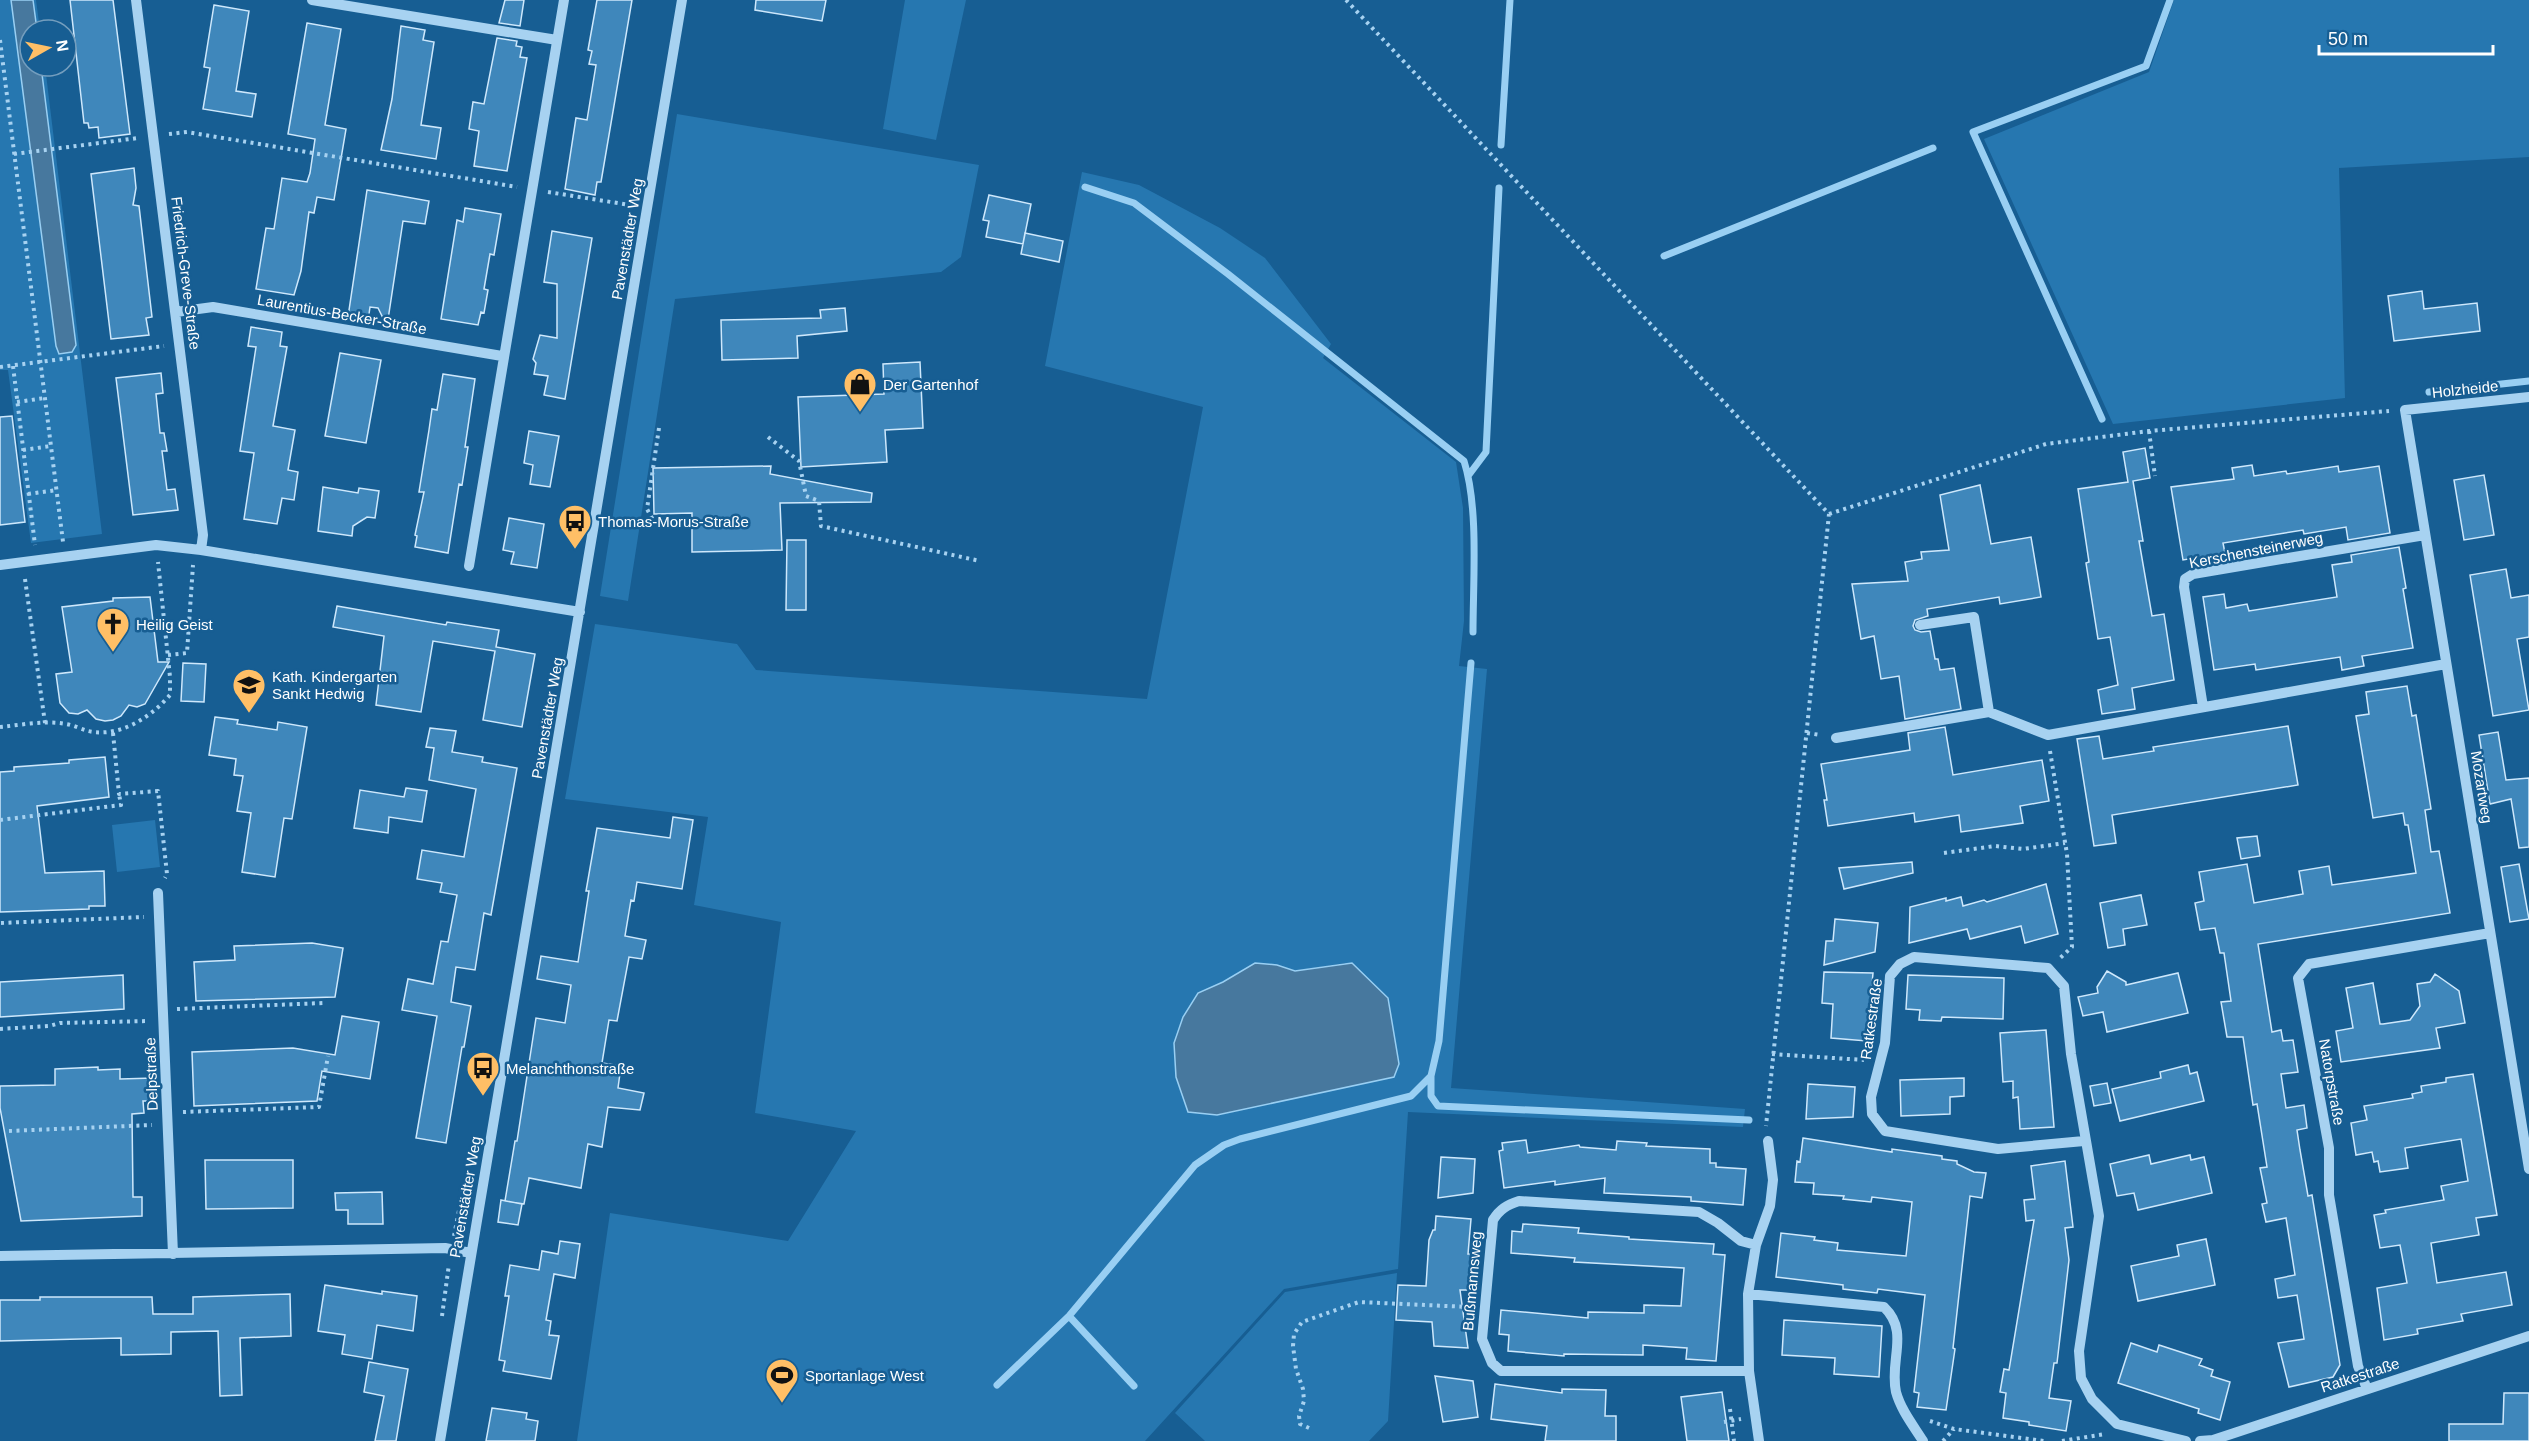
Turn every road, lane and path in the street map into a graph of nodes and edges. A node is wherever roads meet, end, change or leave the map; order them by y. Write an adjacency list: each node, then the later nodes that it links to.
1 (136, 0): 8 (street, Friedrich-Greve-Straße)
2 (312, 0): 7 (street)
3 (564, 0): 7 (street)
4 (682, 0): 41 (street, Pavenstädter Weg)
5 (1346, 0): 30 (path)
6 (0, 40): 9 (path)
7 (557, 40): 10 (street)
8 (153, 136): 9 (path); 10 (path); 12 (street, Friedrich-Greve-Straße)
9 (14, 154): 15 (path)
10 (531, 190): 11 (path); 14 (street)
11 (630, 205)
12 (176, 312): 13 (street, Friedrich-Greve-Straße); 14 (street, Laurentius-Becker-Straße)
13 (180, 344): 15 (path); 34 (street, Friedrich-Greve-Straße)
14 (502, 356): 40 (street)
15 (40, 363): 16 (path); 19 (path)
16 (13, 366): 17 (path); 20 (path)
17 (0, 367)
18 (2529, 397): 21 (street, Holzheide)
19 (45, 398): 20 (path); 25 (path)
20 (17, 402): 26 (path)
21 (2405, 410): 23 (path); 32 (street, Mozartweg)
22 (659, 428): 31 (path)
23 (2149, 431): 27 (path); 30 (path)
24 (768, 437): 37 (path)
25 (51, 446): 26 (path); 28 (path)
26 (23, 450): 29 (path)
27 (2155, 476)
28 (57, 490): 29 (path); 35 (path)
29 (28, 494): 36 (path)
30 (1829, 514): 64 (path)
31 (667, 526)
32 (2425, 535): 44 (street, Mozartweg); 45 (street, Kerschensteinerweg)
33 (156, 545): 34 (street); 35 (street); 43 (path)
34 (198, 549): 41 (street); 43 (path)
35 (65, 558): 36 (street)
36 (37, 561): 38 (street)
37 (981, 561)
38 (23, 562): 39 (street); 47 (path)
39 (0, 565)
40 (469, 566)
41 (580, 612): 75 (street, Pavenstädter Weg)
42 (1920, 625): 46 (street)
43 (168, 655): 49 (path)
44 (2446, 664): 45 (street); 59 (street, Mozartweg)
45 (2204, 707): 50 (street)
46 (1989, 712): 50 (street); 51 (street)
47 (45, 723): 48 (path); 49 (path)
48 (0, 727)
49 (113, 733): 52 (path)
50 (2048, 735): 54 (path)
51 (1836, 738)
52 (119, 794): 53 (path); 56 (path)
53 (0, 820)
54 (2065, 843): 55 (path); 60 (path)
55 (1944, 854)
56 (158, 893): 57 (street, Delpstraße)
57 (159, 916): 58 (path); 62 (street, Delpstraße)
58 (1, 923)
59 (2490, 933): 72 (street, Mozartweg); 83 (street, Natorpstraße)
60 (2048, 969): 66 (street, Ratkestraße); 71 (street)
61 (323, 1003): 62 (path)
62 (163, 1015): 63 (path); 67 (street, Delpstraße)
63 (0, 1029)
64 (1772, 1054): 66 (path); 70 (path)
65 (328, 1056): 67 (path)
66 (1881, 1061): 71 (street, Ratkestraße)
67 (168, 1112): 68 (street, Delpstraße)
68 (168, 1125): 69 (path); 74 (street, Delpstraße)
69 (9, 1131)
70 (1768, 1141): 73 (street)
71 (2084, 1141): 85 (street)
72 (2529, 1169)
73 (1756, 1245): 78 (street); 79 (street, Bußmannsweg)
74 (174, 1254): 75 (street); 76 (street)
75 (471, 1254): 87 (street, Pavenstädter Weg)
76 (0, 1256)
77 (450, 1260): 80 (path)
78 (1748, 1294): 82 (street); 90 (street)
79 (1484, 1309): 82 (street, Bußmannsweg); 86 (path)
80 (440, 1328)
81 (2529, 1336): 83 (street, Ratkestraße)
82 (1749, 1371): 89 (street)
83 (2367, 1389): 95 (street, Ratkestraße)
84 (1730, 1409): 88 (path)
85 (2117, 1424): 93 (path); 94 (street)
86 (1309, 1428)
87 (440, 1441)
88 (1734, 1441)
89 (1759, 1441)
90 (1923, 1441)
91 (1943, 1441): 92 (path)
92 (2044, 1441)
93 (2062, 1441)
94 (2186, 1441)
95 (2200, 1441)

